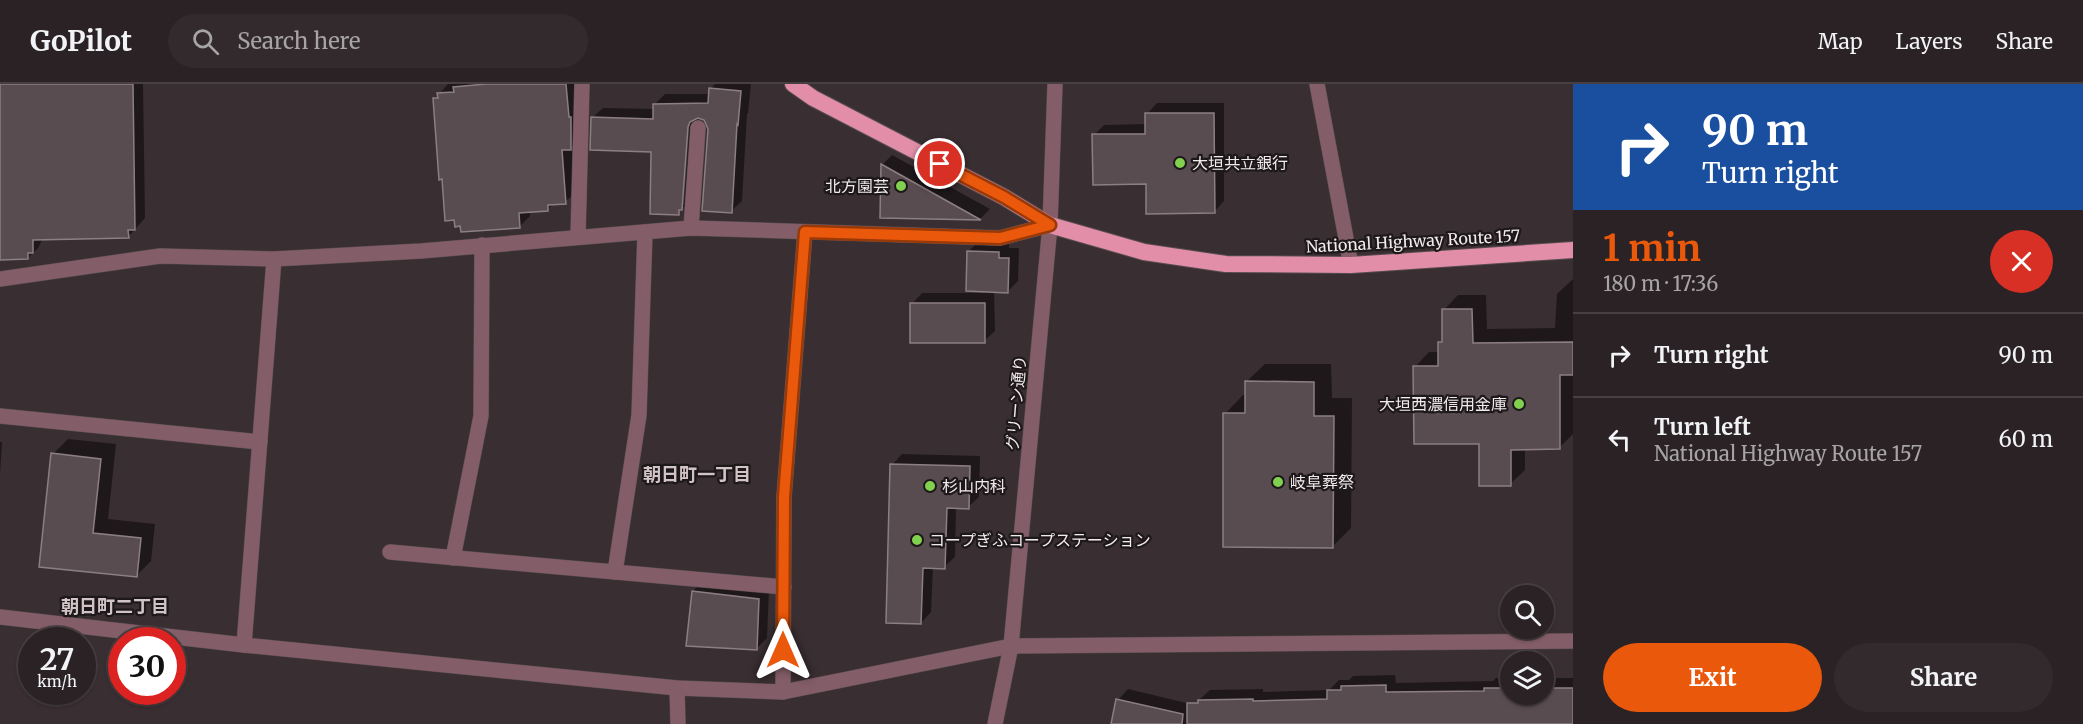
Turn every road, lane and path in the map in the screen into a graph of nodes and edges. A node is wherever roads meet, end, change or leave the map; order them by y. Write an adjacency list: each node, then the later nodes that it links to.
1 (582, 84): 10 (street)
2 (793, 84): 6 (highway, National Highway Route 157)
3 (1055, 84): 6 (street, グリーン通り)
4 (1317, 84): 14 (street)
5 (698, 128): 7 (street)
6 (1050, 225): 9 (street); 14 (highway, National Highway Route 157); 25 (street, グリーン通り)
7 (691, 228): 8 (street); 9 (street)
8 (645, 232): 10 (street); 20 (street)
9 (805, 232): 21 (street)
10 (578, 237): 11 (street)
11 (482, 246): 13 (street); 19 (street)
12 (1573, 250): 14 (highway, National Highway Route 157)
13 (274, 259): 15 (street); 17 (street)
14 (1351, 265)
15 (0, 279)
16 (0, 416): 17 (street)
17 (260, 442): 24 (street)
18 (390, 552): 19 (street)
19 (453, 558): 20 (street)
20 (615, 572): 21 (street)
21 (784, 587): 27 (street)
22 (0, 617): 24 (street)
23 (1573, 641): 25 (street)
24 (244, 645): 26 (street)
25 (1011, 646): 27 (street); 29 (street, グリーン通り)
26 (677, 688): 27 (street); 28 (street)
27 (783, 692)
28 (678, 724)
29 (995, 724)

